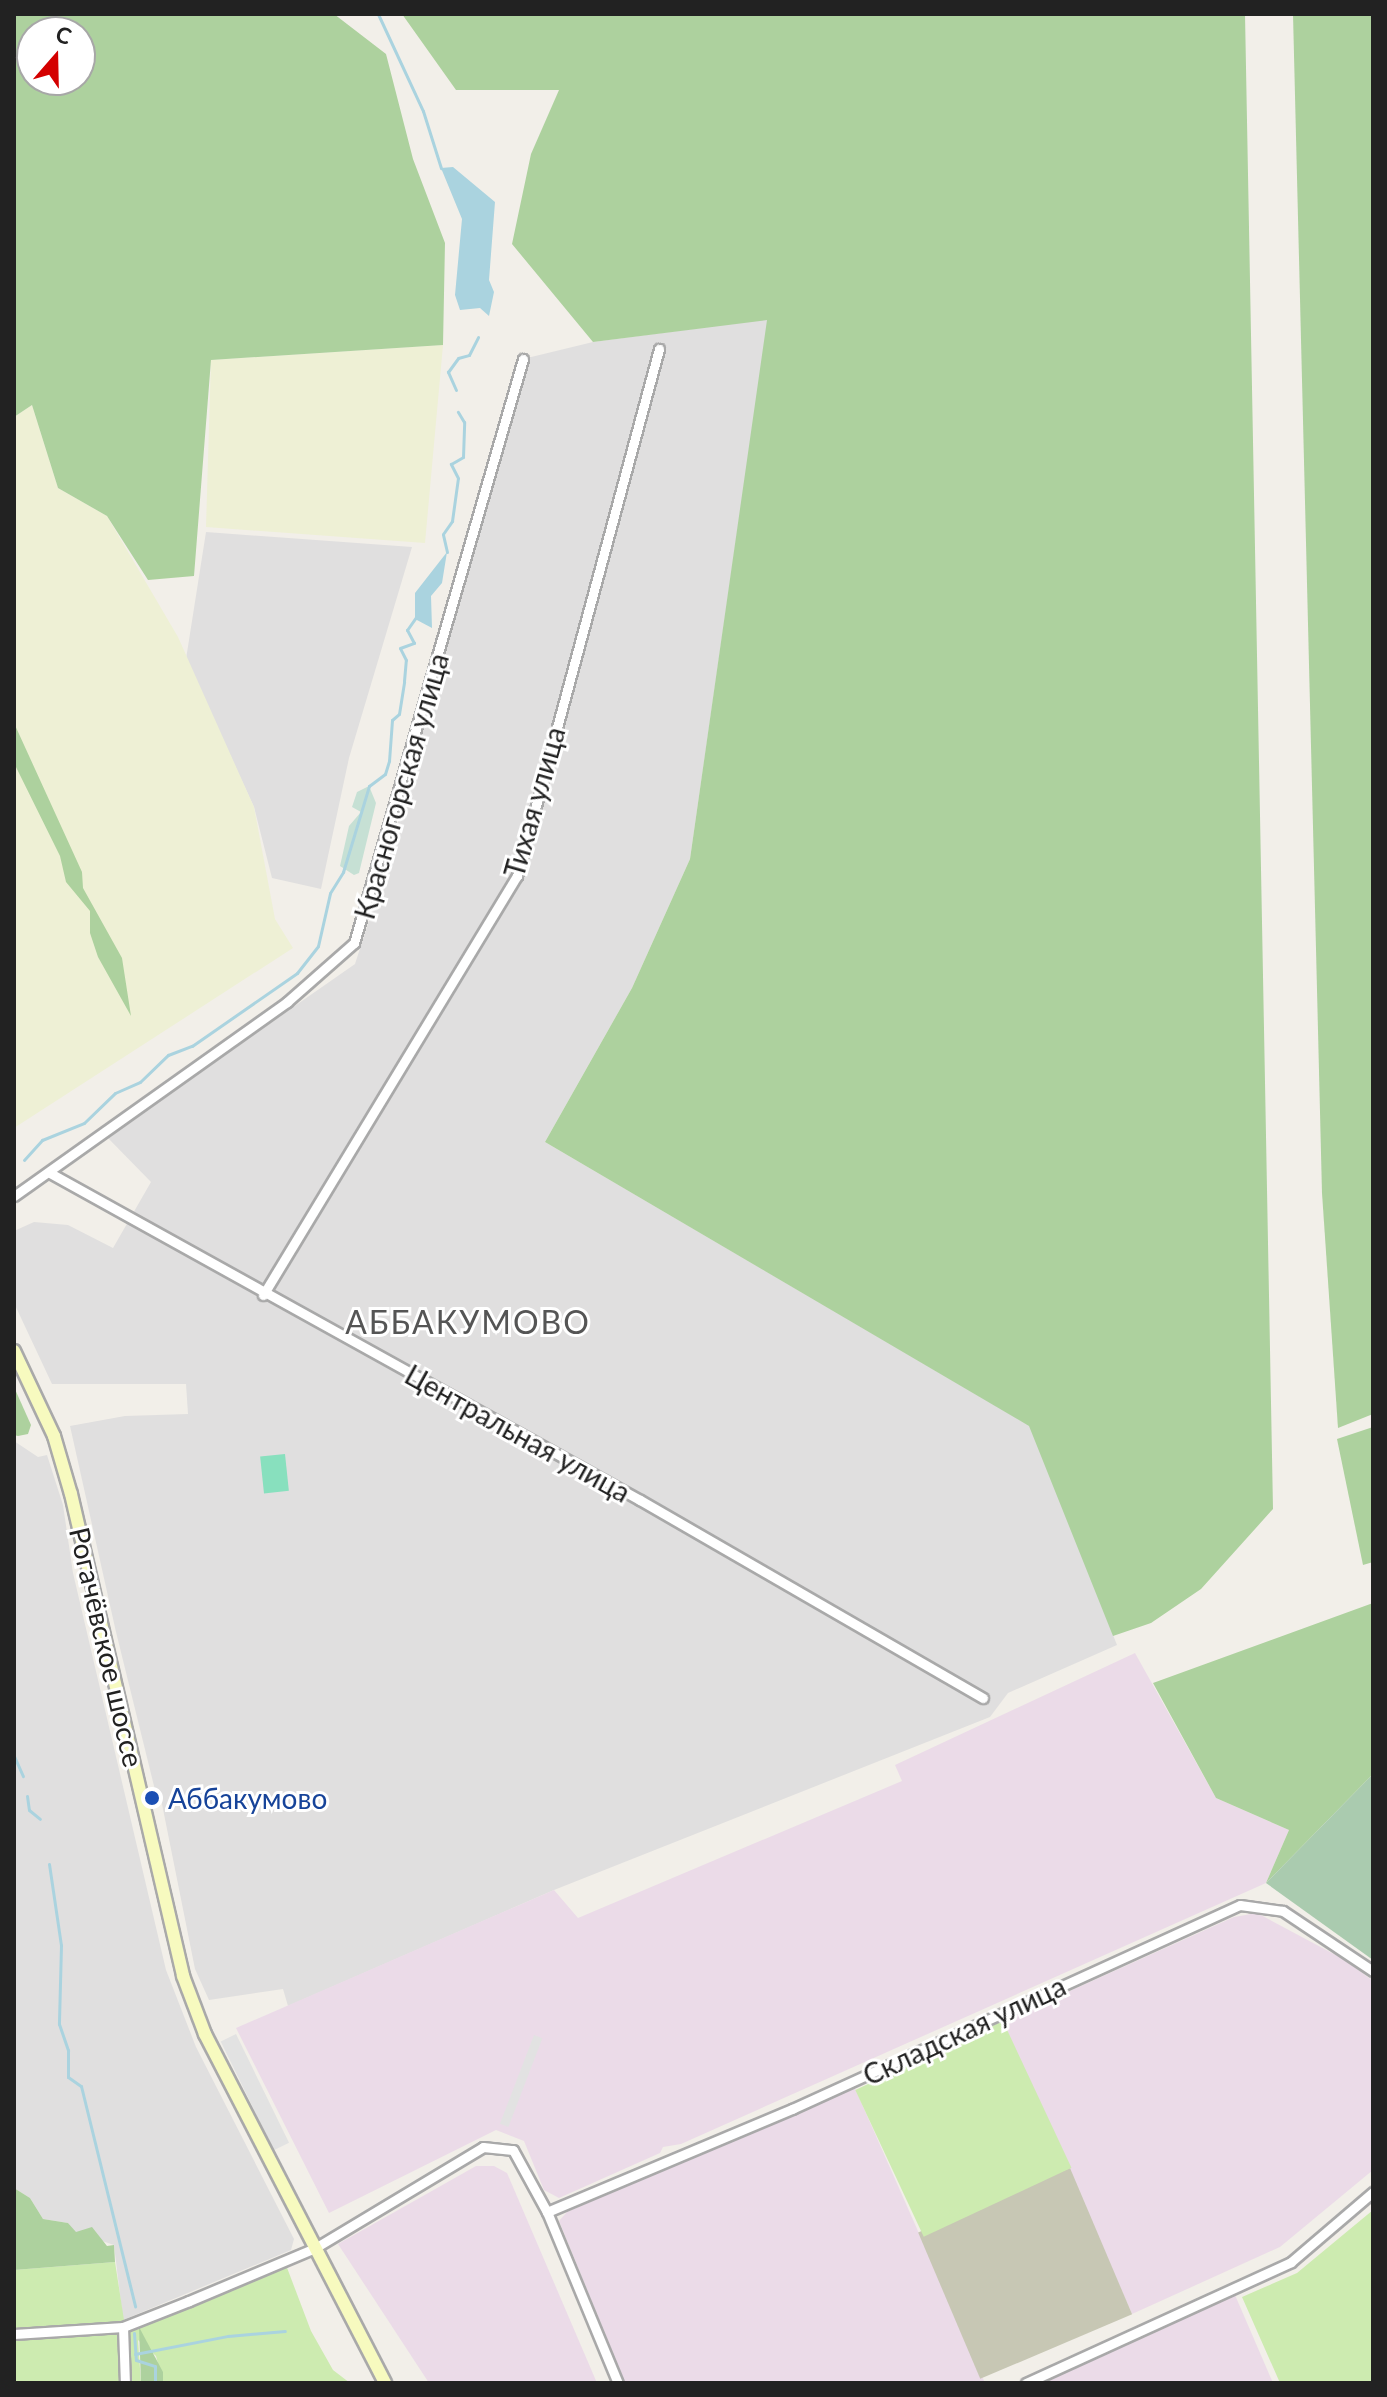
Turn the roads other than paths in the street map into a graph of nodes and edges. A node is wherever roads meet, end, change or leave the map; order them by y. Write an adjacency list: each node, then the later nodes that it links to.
1 (659, 349): 5 (street, Тихая улица)
2 (523, 359): 3 (street, Красногорская улица)
3 (50, 1173): 4 (street, Красногорская улица); 5 (street, Центральная улица)
4 (14, 1196)
5 (263, 1295): 7 (street, Центральная улица)
6 (14, 1351): 11 (main road, Рогачёвское шоссе)
7 (983, 1698)
8 (1373, 1971): 10 (street, Складская улица)
9 (1373, 2192): 17 (street)
10 (547, 2212): 11 (street); 16 (street)
11 (315, 2248): 12 (street); 15 (main road, Рогачёвское шоссе)
12 (123, 2327): 13 (street); 14 (street)
13 (14, 2334)
14 (125, 2383)
15 (385, 2383)
16 (618, 2383)
17 (1026, 2383)

